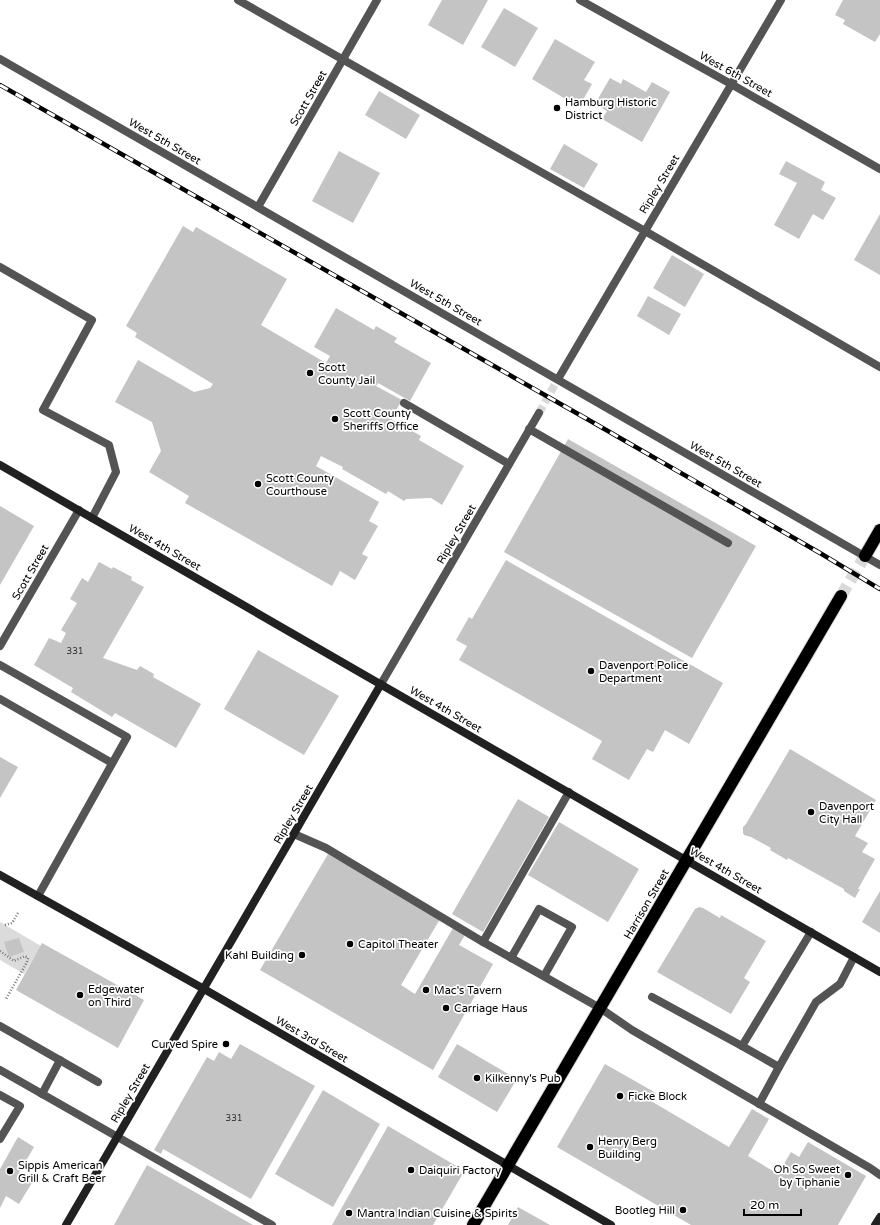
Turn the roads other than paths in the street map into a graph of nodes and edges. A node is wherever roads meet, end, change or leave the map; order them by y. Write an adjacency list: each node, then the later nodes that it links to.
1 (238, 0): 6 (street)
2 (377, 0): 6 (street, Scott Street)
3 (580, 0): 7 (street, West 6th Street)
4 (781, 0): 7 (street, Ripley Street)
5 (0, 59): 9 (street, West 5th Street)
6 (342, 60): 9 (street, Scott Street); 10 (street)
7 (731, 84): 8 (street, West 6th Street); 10 (street, Ripley Street)
8 (880, 169)
9 (258, 207): 13 (street, West 5th Street)
10 (644, 231): 12 (street); 13 (street, Ripley Street)
11 (0, 267): 20 (street)
12 (880, 366)
13 (558, 379): 23 (street, West 5th Street)
14 (404, 403): 17 (street)
15 (538, 413): 16 (street, Ripley Street)
16 (529, 429): 17 (street, Ripley Street); 22 (street)
17 (509, 464): 28 (street, Ripley Street)
18 (0, 465): 19 (street, West 4th Street)
19 (79, 510): 20 (street, West 4th Street); 26 (street, Scott Street)
20 (92, 518): 28 (street, West 4th Street)
21 (880, 530): 23 (highway)
22 (728, 543)
23 (865, 556): 24 (street, West 5th Street)
24 (880, 565)
25 (841, 596): 33 (highway, Harrison Street)
26 (0, 646)
27 (0, 665): 30 (street)
28 (381, 684): 31 (street, West 4th Street); 32 (street, Ripley Street)
29 (0, 699): 30 (street)
30 (112, 763): 35 (street)
31 (569, 792): 33 (street, West 4th Street); 37 (street)
32 (294, 834): 37 (street); 42 (street, Ripley Street)
33 (686, 860): 36 (street, West 4th Street); 44 (highway, Harrison Street)
34 (0, 875): 35 (street, West 3rd Street)
35 (38, 896): 42 (street, West 3rd Street)
36 (811, 932): 38 (street, West 4th Street); 46 (street)
37 (484, 942): 39 (street)
38 (854, 957): 40 (street, West 4th Street); 48 (street)
39 (511, 958): 41 (street); 41 (street)
40 (880, 972)
41 (544, 976): 44 (street)
42 (204, 989): 54 (street, Ripley Street); 56 (street, West 3rd Street)
43 (652, 997): 46 (street)
44 (600, 1008): 53 (street); 56 (highway, Harrison Street)
45 (0, 1026): 47 (street)
46 (742, 1046): 48 (street)
47 (60, 1060): 50 (street); 51 (street)
48 (778, 1067): 53 (street)
49 (0, 1070): 51 (street)
50 (98, 1082)
51 (42, 1094): 54 (street)
52 (0, 1095): 55 (street)
53 (759, 1104): 57 (street)
54 (117, 1137): 59 (street, Ripley Street); 60 (street)
55 (0, 1139)
56 (507, 1166): 61 (highway, Harrison Street); 62 (street, West 3rd Street)
57 (880, 1175)
58 (880, 1217): 63 (street)
59 (66, 1225)
60 (272, 1225)
61 (473, 1225)
62 (611, 1225)
63 (875, 1225)

